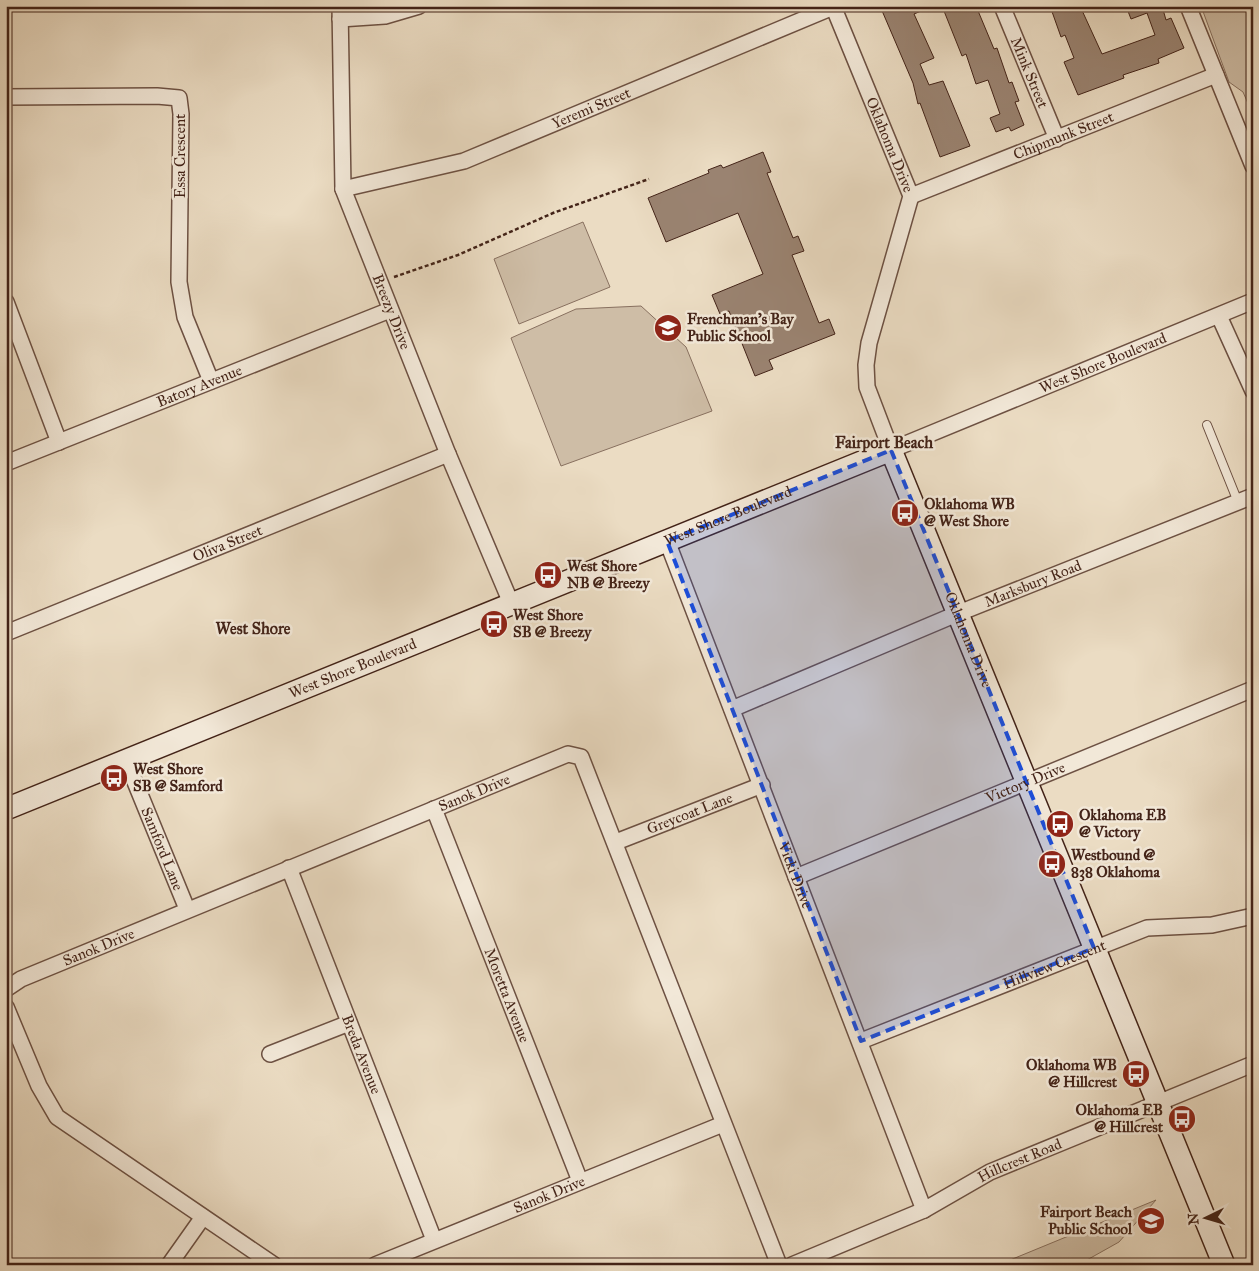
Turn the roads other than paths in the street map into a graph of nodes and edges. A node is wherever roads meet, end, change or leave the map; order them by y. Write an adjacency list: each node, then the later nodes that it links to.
1 (419, 6): 5 (street)
2 (833, 6): 10 (street, Yeremi Street); 11 (street, Oklahoma Drive)
3 (1002, 6): 8 (street, Mink Street)
4 (1188, 6): 6 (street)
5 (340, 13): 10 (street, Breezy Drive)
6 (1216, 75): 8 (street, Chipmunk Street); 9 (street)
7 (6, 97): 16 (street, Essa Crescent)
8 (1057, 139): 11 (street, Chipmunk Street)
9 (1253, 166)
10 (343, 189): 14 (street, Breezy Drive)
11 (910, 196): 20 (street, Oklahoma Drive)
12 (1253, 301): 15 (street, West Shore Boulevard)
13 (6, 302): 19 (street)
14 (390, 310): 16 (street, Batory Avenue); 21 (street, Breezy Drive)
15 (1219, 316): 17 (street); 20 (street, West Shore Boulevard)
16 (211, 381): 19 (street, Batory Avenue)
17 (1253, 391)
18 (1207, 425): 24 (lane)
19 (59, 442): 22 (street, Batory Avenue)
20 (891, 450): 25 (street, West Shore Boulevard); 27 (street, Oklahoma Drive)
21 (448, 454): 26 (street, Breezy Drive); 28 (street, Oliva Street)
22 (6, 463)
23 (1253, 496): 24 (street, Marksbury Road)
24 (1238, 502): 27 (street, Marksbury Road)
25 (666, 541): 26 (street, West Shore Boulevard); 30 (street, Vicki Drive)
26 (511, 604): 31 (street, West Shore Boulevard)
27 (959, 613): 30 (street, Marksbury Road); 32 (street, Oklahoma Drive)
28 (6, 633)
29 (1253, 689): 32 (street, Victory Drive)
30 (732, 709): 33 (street, Vicki Drive)
31 (126, 760): 34 (street, West Shore Boulevard); 39 (street, Samford Lane)
32 (1026, 782): 38 (street, Victory Drive); 41 (street, Oklahoma Drive)
33 (762, 785): 36 (street, Greycoat Lane); 38 (street, Vicki Drive)
34 (6, 809)
35 (434, 809): 36 (street, Sanok Drive); 37 (street, Sanok Drive); 50 (street, Moretta Avenue)
36 (616, 842): 49 (street, Sanok Drive)
37 (289, 868): 39 (street, Sanok Drive); 44 (street, Breda Avenue)
38 (796, 877): 45 (street, Vicki Drive)
39 (188, 909): 42 (street, Sanok Drive)
40 (1253, 916): 41 (street, Hillview Crescent)
41 (1094, 948): 45 (street, Hillview Crescent); 48 (street, Oklahoma Drive)
42 (6, 989)
43 (6, 1007): 52 (street)
44 (349, 1022): 46 (street); 53 (street, Breda Avenue)
45 (861, 1041): 51 (street, Vicki Drive)
46 (270, 1054)
47 (1253, 1064): 48 (street, Hillcrest Road)
48 (1157, 1103): 51 (street, Hillcrest Road); 59 (street, Oklahoma Drive)
49 (723, 1124): 50 (street, Sanok Drive); 57 (street, Sanok Drive)
50 (580, 1181): 53 (street, Sanok Drive)
51 (924, 1210): 58 (street, Hillcrest Road)
52 (203, 1217): 54 (street); 55 (street)
53 (434, 1240): 56 (street, Sanok Drive)
54 (169, 1265)
55 (274, 1265)
56 (375, 1265)
57 (779, 1265)
58 (792, 1265)
59 (1224, 1265)

